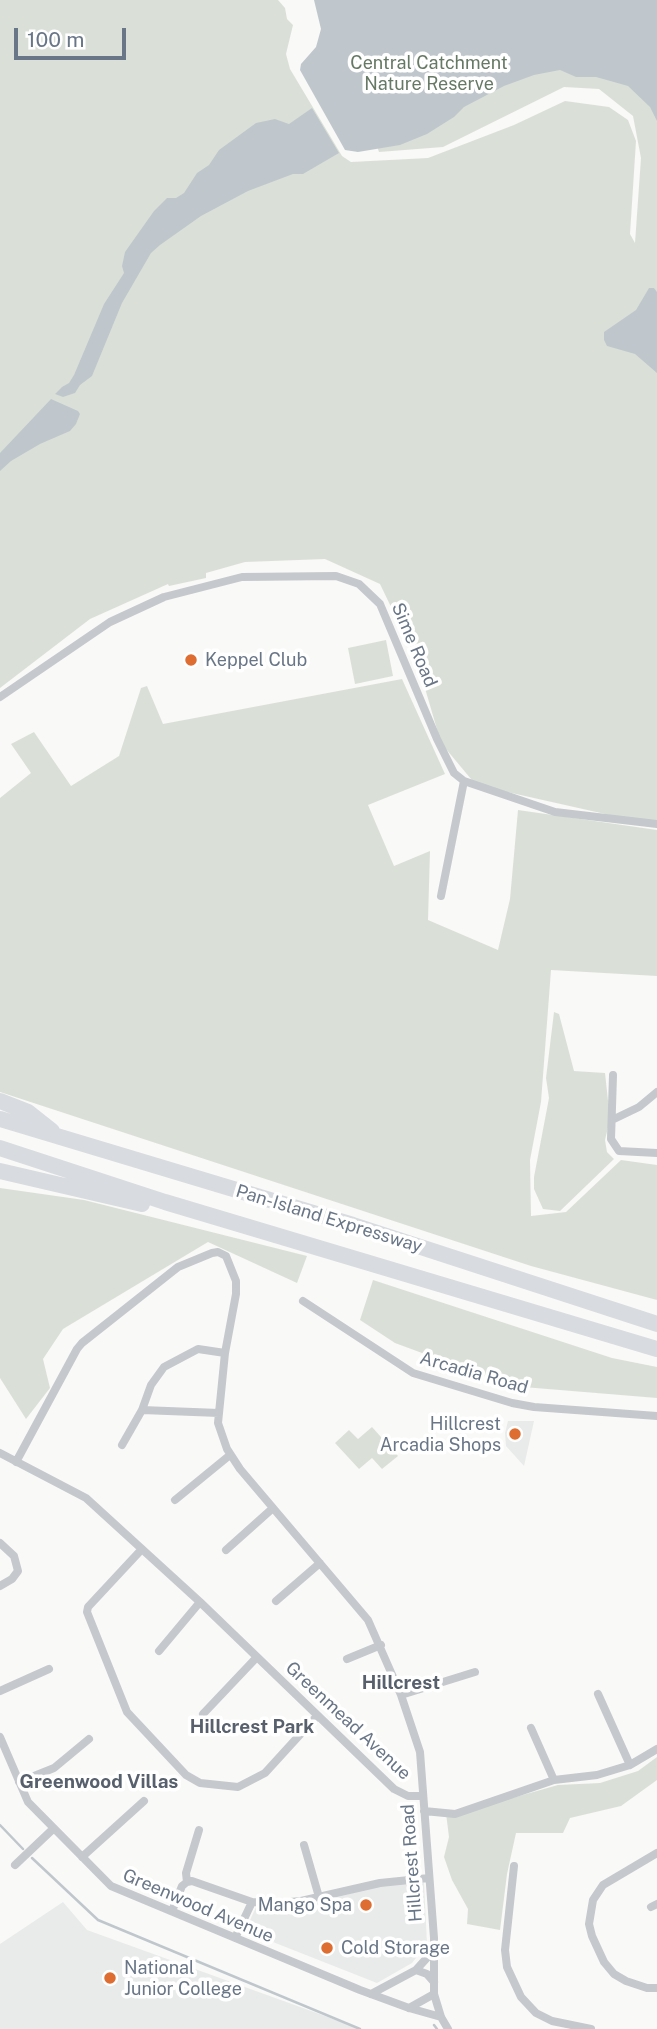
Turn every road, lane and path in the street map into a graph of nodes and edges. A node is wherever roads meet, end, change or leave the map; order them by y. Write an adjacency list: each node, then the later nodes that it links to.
1 (0, 697): 2 (street, Sime Road)
2 (464, 781): 3 (street); 4 (street)
3 (657, 824)
4 (441, 895)
5 (613, 1075): 9 (street)
6 (657, 1092): 9 (street)
7 (0, 1101): 10 (highway)
8 (0, 1119): 10 (highway, Pan-Island Expressway)
9 (612, 1120): 12 (street)
10 (56, 1135): 16 (highway, Pan-Island Expressway)
11 (0, 1148): 14 (highway, Pan-Island Expressway)
12 (657, 1153)
13 (0, 1171): 14 (highway)
14 (165, 1202): 17 (highway, Pan-Island Expressway)
15 (303, 1301): 21 (street, Arcadia Road)
16 (657, 1324)
17 (657, 1349)
18 (225, 1353): 19 (street); 20 (street, Hillcrest Road); 25 (street, Hillcrest Road)
19 (142, 1410): 20 (street); 22 (street)
20 (219, 1413): 24 (street, Hillcrest Road)
21 (657, 1416)
22 (122, 1445)
23 (0, 1453): 25 (street, Greenmead Avenue)
24 (230, 1455): 26 (street); 27 (street, Hillcrest Road)
25 (16, 1462): 29 (street, Greenmead Avenue)
26 (175, 1500)
27 (273, 1508): 30 (street); 31 (street, Hillcrest Road)
28 (0, 1543): 32 (street)
29 (142, 1549): 34 (street, Greenmead Avenue); 45 (street)
30 (226, 1550)
31 (320, 1563): 33 (street); 35 (street, Hillcrest Road)
32 (0, 1586)
33 (276, 1601)
34 (200, 1602): 36 (street); 37 (street, Greenmead Avenue)
35 (381, 1645): 38 (street); 43 (street, Hillcrest Road)
36 (159, 1651)
37 (257, 1657): 44 (street); 45 (street, Greenmead Avenue)
38 (347, 1659)
39 (49, 1669): 41 (street)
40 (475, 1672): 43 (street)
41 (0, 1691)
42 (598, 1694): 50 (street)
43 (401, 1695): 53 (street, Hillcrest Road)
44 (203, 1714)
45 (317, 1716): 53 (street, Greenmead Avenue)
46 (531, 1728): 51 (street)
47 (0, 1737): 52 (street, Greenwood Avenue)
48 (89, 1739): 52 (street)
49 (657, 1749): 50 (street)
50 (630, 1765): 51 (street)
51 (554, 1780): 55 (street)
52 (19, 1782): 56 (street, Greenwood Avenue)
53 (423, 1796): 55 (street, Hillcrest Road)
54 (144, 1801): 60 (street)
55 (424, 1811): 63 (street, Hillcrest Road)
56 (53, 1829): 60 (street, Greenwood Avenue); 61 (street)
57 (200, 1830): 64 (street)
58 (304, 1845): 65 (street)
59 (657, 1853): 72 (street)
60 (82, 1857): 67 (street, Greenwood Avenue)
61 (15, 1865)
62 (514, 1866): 78 (street)
63 (429, 1878): 65 (street); 69 (street, Hillcrest Road)
64 (187, 1882): 66 (street); 67 (street)
65 (319, 1897): 66 (street)
66 (252, 1902): 68 (street)
67 (172, 1911): 68 (street, Greenwood Avenue)
68 (235, 1938): 73 (street, Greenwood Avenue)
69 (434, 1950): 70 (street); 71 (street, Hillcrest Road)
70 (416, 1970): 71 (street); 73 (street)
71 (434, 1982): 74 (street, Hillcrest Road)
72 (657, 1988)
73 (371, 1994): 75 (street, Greenwood Avenue)
74 (434, 1994): 75 (street); 76 (street, Hillcrest Road)
75 (409, 2008): 76 (street, Greenwood Avenue)
76 (441, 2017): 77 (street, Hillcrest Road)
77 (448, 2029)
78 (590, 2029)

